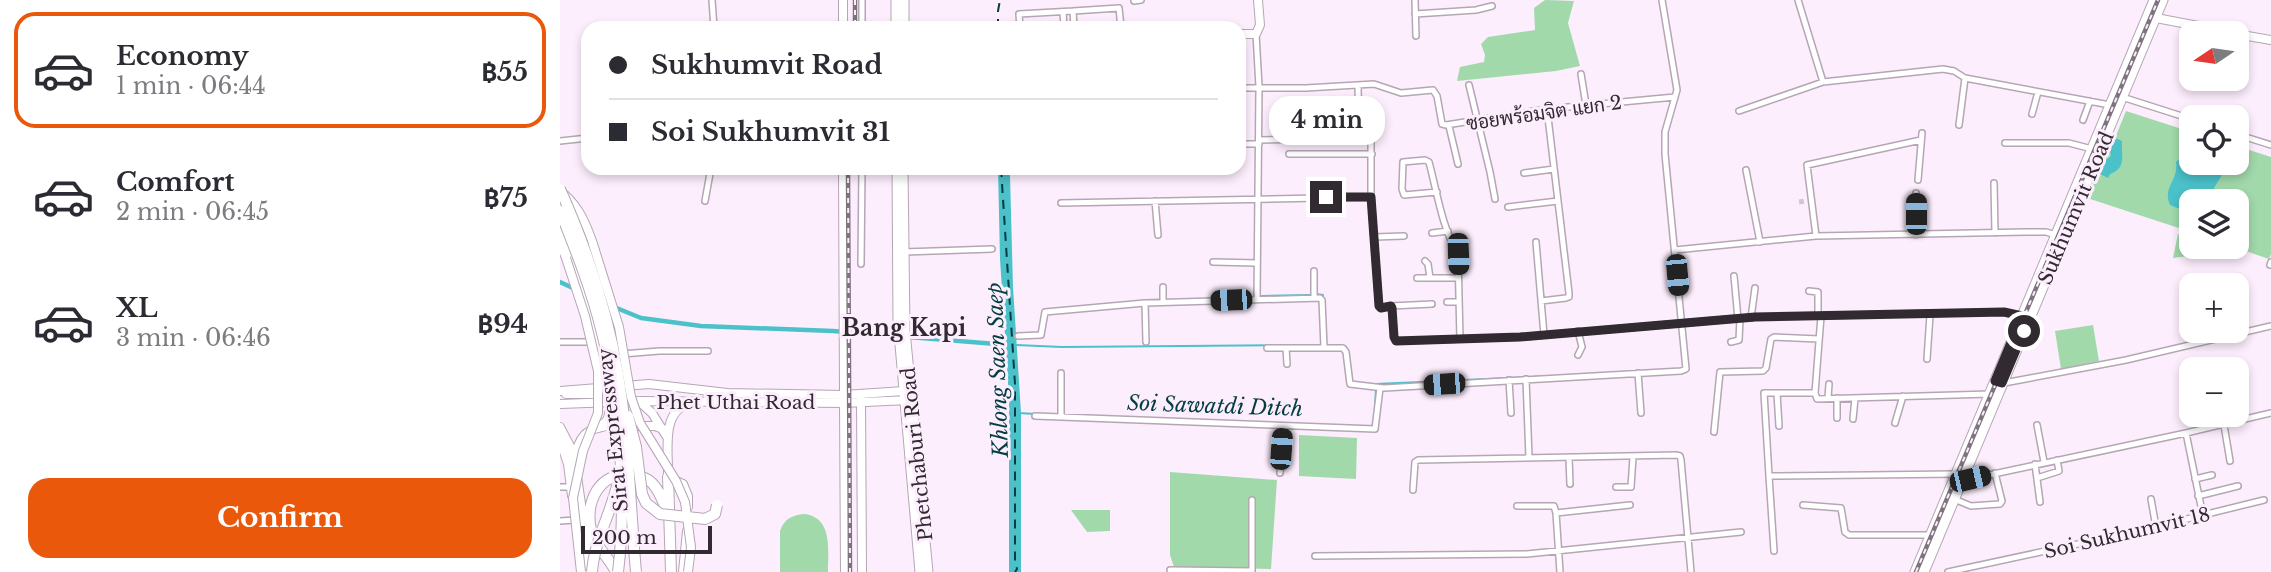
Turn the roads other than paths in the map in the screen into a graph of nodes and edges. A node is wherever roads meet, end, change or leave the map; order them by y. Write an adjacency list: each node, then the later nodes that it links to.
1 (712, 0): 19 (street)
2 (843, 0): 20 (main road)
3 (862, 0): 21 (street)
4 (896, 0): 22 (main road)
5 (904, 0): 23 (main road)
6 (1141, 0): 13 (street)
7 (1258, 0): 30 (main road)
8 (1415, 0): 17 (street)
9 (1662, 0): 42 (street)
10 (1798, 0): 36 (street)
11 (2154, 0): 18 (main road, Sukhumvit Road)
12 (2163, 0): 18 (main road, Sukhumvit Road)
13 (1134, 1)
14 (1492, 6): 17 (street)
15 (1073, 11): 16 (street); 26 (street); 27 (street)
16 (1063, 12): 24 (street); 25 (street)
17 (1415, 14): 31 (street)
18 (2152, 16): 28 (main road); 43 (main road, Sukhumvit Road); 46 (main road, Sukhumvit Road)
19 (714, 21)
20 (843, 21)
21 (862, 21)
22 (896, 21)
23 (904, 21)
24 (1019, 21)
25 (1064, 21)
26 (1074, 21)
27 (1120, 21)
28 (2179, 21)
29 (1246, 34): 30 (main road)
30 (1256, 34): 40 (street)
31 (1416, 36)
32 (2249, 36): 33 (main road)
33 (2271, 40)
34 (1581, 74): 45 (street)
35 (1965, 78): 36 (street); 41 (street); 54 (street)
36 (1823, 82): 48 (street)
37 (1469, 85): 52 (street)
38 (1358, 86): 40 (street); 53 (street, ซอยพร้อมจิต แยก 2); 64 (street)
39 (1246, 88): 40 (street)
40 (1259, 88): 59 (street)
41 (2038, 92): 44 (street); 49 (street)
42 (1675, 97): 45 (street, ซอยพร้อมจิต แยก 2); 104 (street)
43 (2122, 97): 50 (street); 130 (main road, Sukhumvit Road)
44 (2090, 101): 46 (street); 51 (street)
45 (1586, 105): 47 (street, ซอยพร้อมจิต แยก 2)
46 (2110, 105): 63 (main road, Sukhumvit Road)
47 (1547, 109): 52 (street, ซอยพร้อมจิต แยก 2); 67 (street)
48 (1739, 111)
49 (2032, 114)
50 (2179, 115)
51 (2083, 120)
52 (1476, 121): 53 (street, ซอยพร้อมจิต แยก 2); 82 (street)
53 (1449, 125): 66 (street)
54 (1959, 125)
55 (2249, 138): 62 (street)
56 (581, 139): 58 (street)
57 (1327, 139): 59 (street)
58 (560, 141)
59 (1259, 142): 60 (street); 81 (street)
60 (1246, 143)
61 (2005, 143): 63 (street)
62 (2271, 145)
63 (2092, 149): 96 (main road, Sukhumvit Road)
64 (1372, 154): 65 (street); 80 (street)
65 (1289, 155)
66 (1458, 164)
67 (1554, 169): 69 (street); 85 (street)
68 (1746, 170): 101 (street)
69 (1524, 173)
70 (710, 175): 83 (street)
71 (843, 175): 173 (main road)
72 (862, 175): 110 (street)
73 (898, 175): 88 (main road, Phetchaburi Road)
74 (902, 175): 88 (main road, Phetchaburi Road)
75 (1917, 180): 98 (street)
76 (1994, 183): 93 (street)
77 (560, 191): 140 (main road, bridge); 162 (highway, Sirat Expressway, bridge); 252 (main road, bridge)
78 (1437, 192): 78 (street); 91 (street)
79 (1916, 193): 95 (street)
80 (1371, 197): 81 (street); 99 (street)
81 (1258, 198): 84 (street); 109 (street)
82 (1495, 199)
83 (705, 201)
84 (1155, 201): 86 (street); 94 (street)
85 (1558, 201): 87 (street); 121 (street)
86 (1061, 203)
87 (1508, 207)
88 (900, 210): 105 (main road, Phetchaburi Road); 136 (main road, Phetchaburi Road)
89 (560, 211): 198 (highway, Sirat Expressway, bridge)
90 (560, 228): 106 (main road)
91 (1448, 231): 92 (street); 115 (street)
92 (1432, 233)
93 (1996, 233): 95 (street); 96 (street)
94 (1158, 234)
95 (1916, 234): 98 (street)
96 (2056, 235): 130 (main road, Sukhumvit Road)
97 (1404, 236): 99 (street)
98 (1815, 236): 101 (street)
99 (1374, 237): 127 (street)
100 (1536, 242): 121 (street)
101 (1760, 242): 104 (street)
102 (560, 243): 106 (main road)
103 (992, 249): 105 (street)
104 (1675, 250): 133 (street)
105 (904, 252): 136 (main road, Phetchaburi Road)
106 (569, 260): 143 (main road, bridge); 247 (main road, bridge)
107 (1425, 261): 114 (street)
108 (1213, 262): 109 (street)
109 (1257, 263): 120 (street)
110 (861, 264)
111 (1314, 271): 119 (street)
112 (1734, 276): 132 (street)
113 (1417, 278): 114 (street)
114 (1430, 278): 115 (street)
115 (1458, 278): 124 (street)
116 (1163, 286): 122 (street)
117 (1755, 288): 131 (street)
118 (1809, 291): 129 (street)
119 (1314, 296): 120 (street); 146 (street)
120 (1257, 299): 122 (street)
121 (1541, 301): 137 (street)
122 (1163, 302): 125 (street)
123 (1447, 302): 124 (street)
124 (1459, 302): 141 (street)
125 (1145, 303): 138 (street); 144 (street)
126 (1432, 304): 127 (street)
127 (1391, 306): 141 (street)
128 (1930, 315): 129 (street); 130 (street); 152 (street)
129 (1820, 316): 131 (street); 139 (street)
130 (2026, 317): 158 (main road, Sukhumvit Road)
131 (1751, 318): 132 (street)
132 (1739, 319): 133 (street); 145 (street)
133 (1682, 323): 135 (street); 155 (street)
134 (2271, 326): 158 (street)
135 (1578, 331): 137 (street); 151 (street)
136 (902, 335): 168 (main road, Phetchaburi Road)
137 (1544, 335): 141 (street)
138 (1017, 336)
139 (1819, 339): 164 (street); 194 (street)
140 (608, 340): 143 (main road); 150 (main road)
141 (1460, 340)
142 (560, 342): 143 (street)
143 (597, 342): 165 (main road)
144 (1146, 342)
145 (1731, 342)
146 (1324, 347): 148 (street); 160 (street)
147 (1268, 348): 148 (street)
148 (1286, 348): 153 (street)
149 (708, 351): 150 (street)
150 (612, 355): 162 (main road)
151 (1578, 355)
152 (1927, 359)
153 (1287, 364)
154 (1061, 373): 180 (street)
155 (1638, 373): 156 (street); 177 (street)
156 (1525, 379): 157 (street); 200 (street)
157 (1509, 380): 160 (street); 179 (street)
158 (1998, 382): 166 (main road, Sukhumvit Road); 209 (main road, Sukhumvit Road)
159 (1829, 384): 170 (street)
160 (1380, 388): 188 (street)
161 (560, 392): 165 (main road)
162 (620, 393): 165 (main road, Phet Uthai Road); 173 (main road, Phet Uthai Road); 174 (main road); 187 (main road); 227 (highway, bridge); 250 (highway, Sirat Expressway, bridge)
163 (1777, 393): 164 (street); 189 (street); 211 (street)
164 (1815, 393): 170 (street)
165 (607, 394): 176 (main road); 187 (main road)
166 (1990, 394): 167 (street); 209 (main road, Sukhumvit Road)
167 (1903, 396): 172 (street); 185 (street)
168 (907, 397): 169 (main road, Phet Uthai Road); 255 (main road, Phetchaburi Road); 256 (main road, Phetchaburi Road)
169 (861, 398): 173 (main road, Phet Uthai Road); 254 (main road)
170 (1828, 398): 171 (street)
171 (1837, 398): 172 (street); 182 (street)
172 (1855, 398): 183 (street)
173 (844, 399): 175 (main road, Phet Uthai Road); 253 (main road)
174 (638, 401): 175 (main road, Phet Uthai Road); 193 (main road)
175 (702, 401): 196 (main road)
176 (560, 404)
177 (1641, 413)
178 (2271, 413): 184 (street)
179 (1511, 414)
180 (1061, 415): 181 (street); 188 (street)
181 (1035, 416)
182 (1837, 418)
183 (1853, 419)
184 (2249, 419)
185 (1895, 423)
186 (2037, 425): 204 (street)
187 (603, 426): 193 (main road); 205 (main road)
188 (1283, 426): 207 (street)
189 (1779, 426)
190 (560, 427): 205 (main road)
191 (2214, 427): 195 (street)
192 (2224, 427): 203 (street)
193 (663, 429): 196 (main road)
194 (1714, 432)
195 (2186, 433): 202 (street); 214 (street)
196 (668, 439): 212 (main road)
197 (561, 444): 218 (main road)
198 (619, 452): 248 (highway, bridge); 249 (highway, Sirat Expressway, bridge)
199 (1633, 457): 201 (street); 219 (street); 240 (street)
200 (1529, 458): 201 (street); 220 (street)
201 (1569, 458): 215 (street)
202 (2057, 460): 204 (street); 213 (street)
203 (2230, 461)
204 (2044, 462): 206 (street)
205 (574, 463): 232 (highway)
206 (2035, 464): 208 (street); 213 (street)
207 (1280, 472)
208 (1995, 473): 209 (street); 222 (street)
209 (1959, 475): 211 (street); 222 (main road, Sukhumvit Road); 239 (main road, Sukhumvit Road)
210 (2212, 475): 214 (street)
211 (1769, 476): 242 (street)
212 (668, 477): 234 (highway); 252 (main road)
213 (2036, 478): 226 (street)
214 (2195, 479): 221 (street)
215 (1570, 484)
216 (2238, 486): 221 (street)
217 (560, 487): 218 (street)
218 (571, 487): 232 (main road)
219 (1616, 487)
220 (1413, 490)
221 (2198, 496): 233 (street)
222 (1954, 499): 260 (main road, Sukhumvit Road)
223 (2151, 499): 236 (street)
224 (1252, 500): 246 (street)
225 (2264, 500): 233 (street, Soi Sukhumvit 18)
226 (2040, 502)
227 (717, 505)
228 (1630, 505): 231 (street)
229 (1803, 505): 239 (street)
230 (1517, 506): 231 (street)
231 (1556, 513): 241 (street)
232 (577, 515): 235 (street); 238 (highway); 247 (main road)
233 (2203, 516): 236 (street, Soi Sukhumvit 18)
234 (670, 517): 238 (highway); 251 (highway)
235 (560, 521)
236 (2156, 527): 261 (street, Soi Sukhumvit 18)
237 (1741, 532): 240 (street)
238 (588, 535): 248 (highway); 249 (highway)
239 (1930, 536): 259 (main road, Sukhumvit Road)
240 (1688, 537): 241 (street); 258 (street)
241 (1559, 550): 243 (street); 257 (street)
242 (1774, 551)
243 (1315, 556)
244 (1236, 561): 246 (street)
245 (1170, 570): 246 (street)
246 (1236, 570)
247 (582, 572)
248 (591, 572)
249 (617, 572)
250 (636, 572)
251 (671, 572)
252 (686, 572)
253 (845, 572)
254 (862, 572)
255 (920, 572)
256 (928, 572)
257 (1560, 572)
258 (1691, 572)
259 (1915, 572)
260 (1924, 572)
261 (1948, 572)

